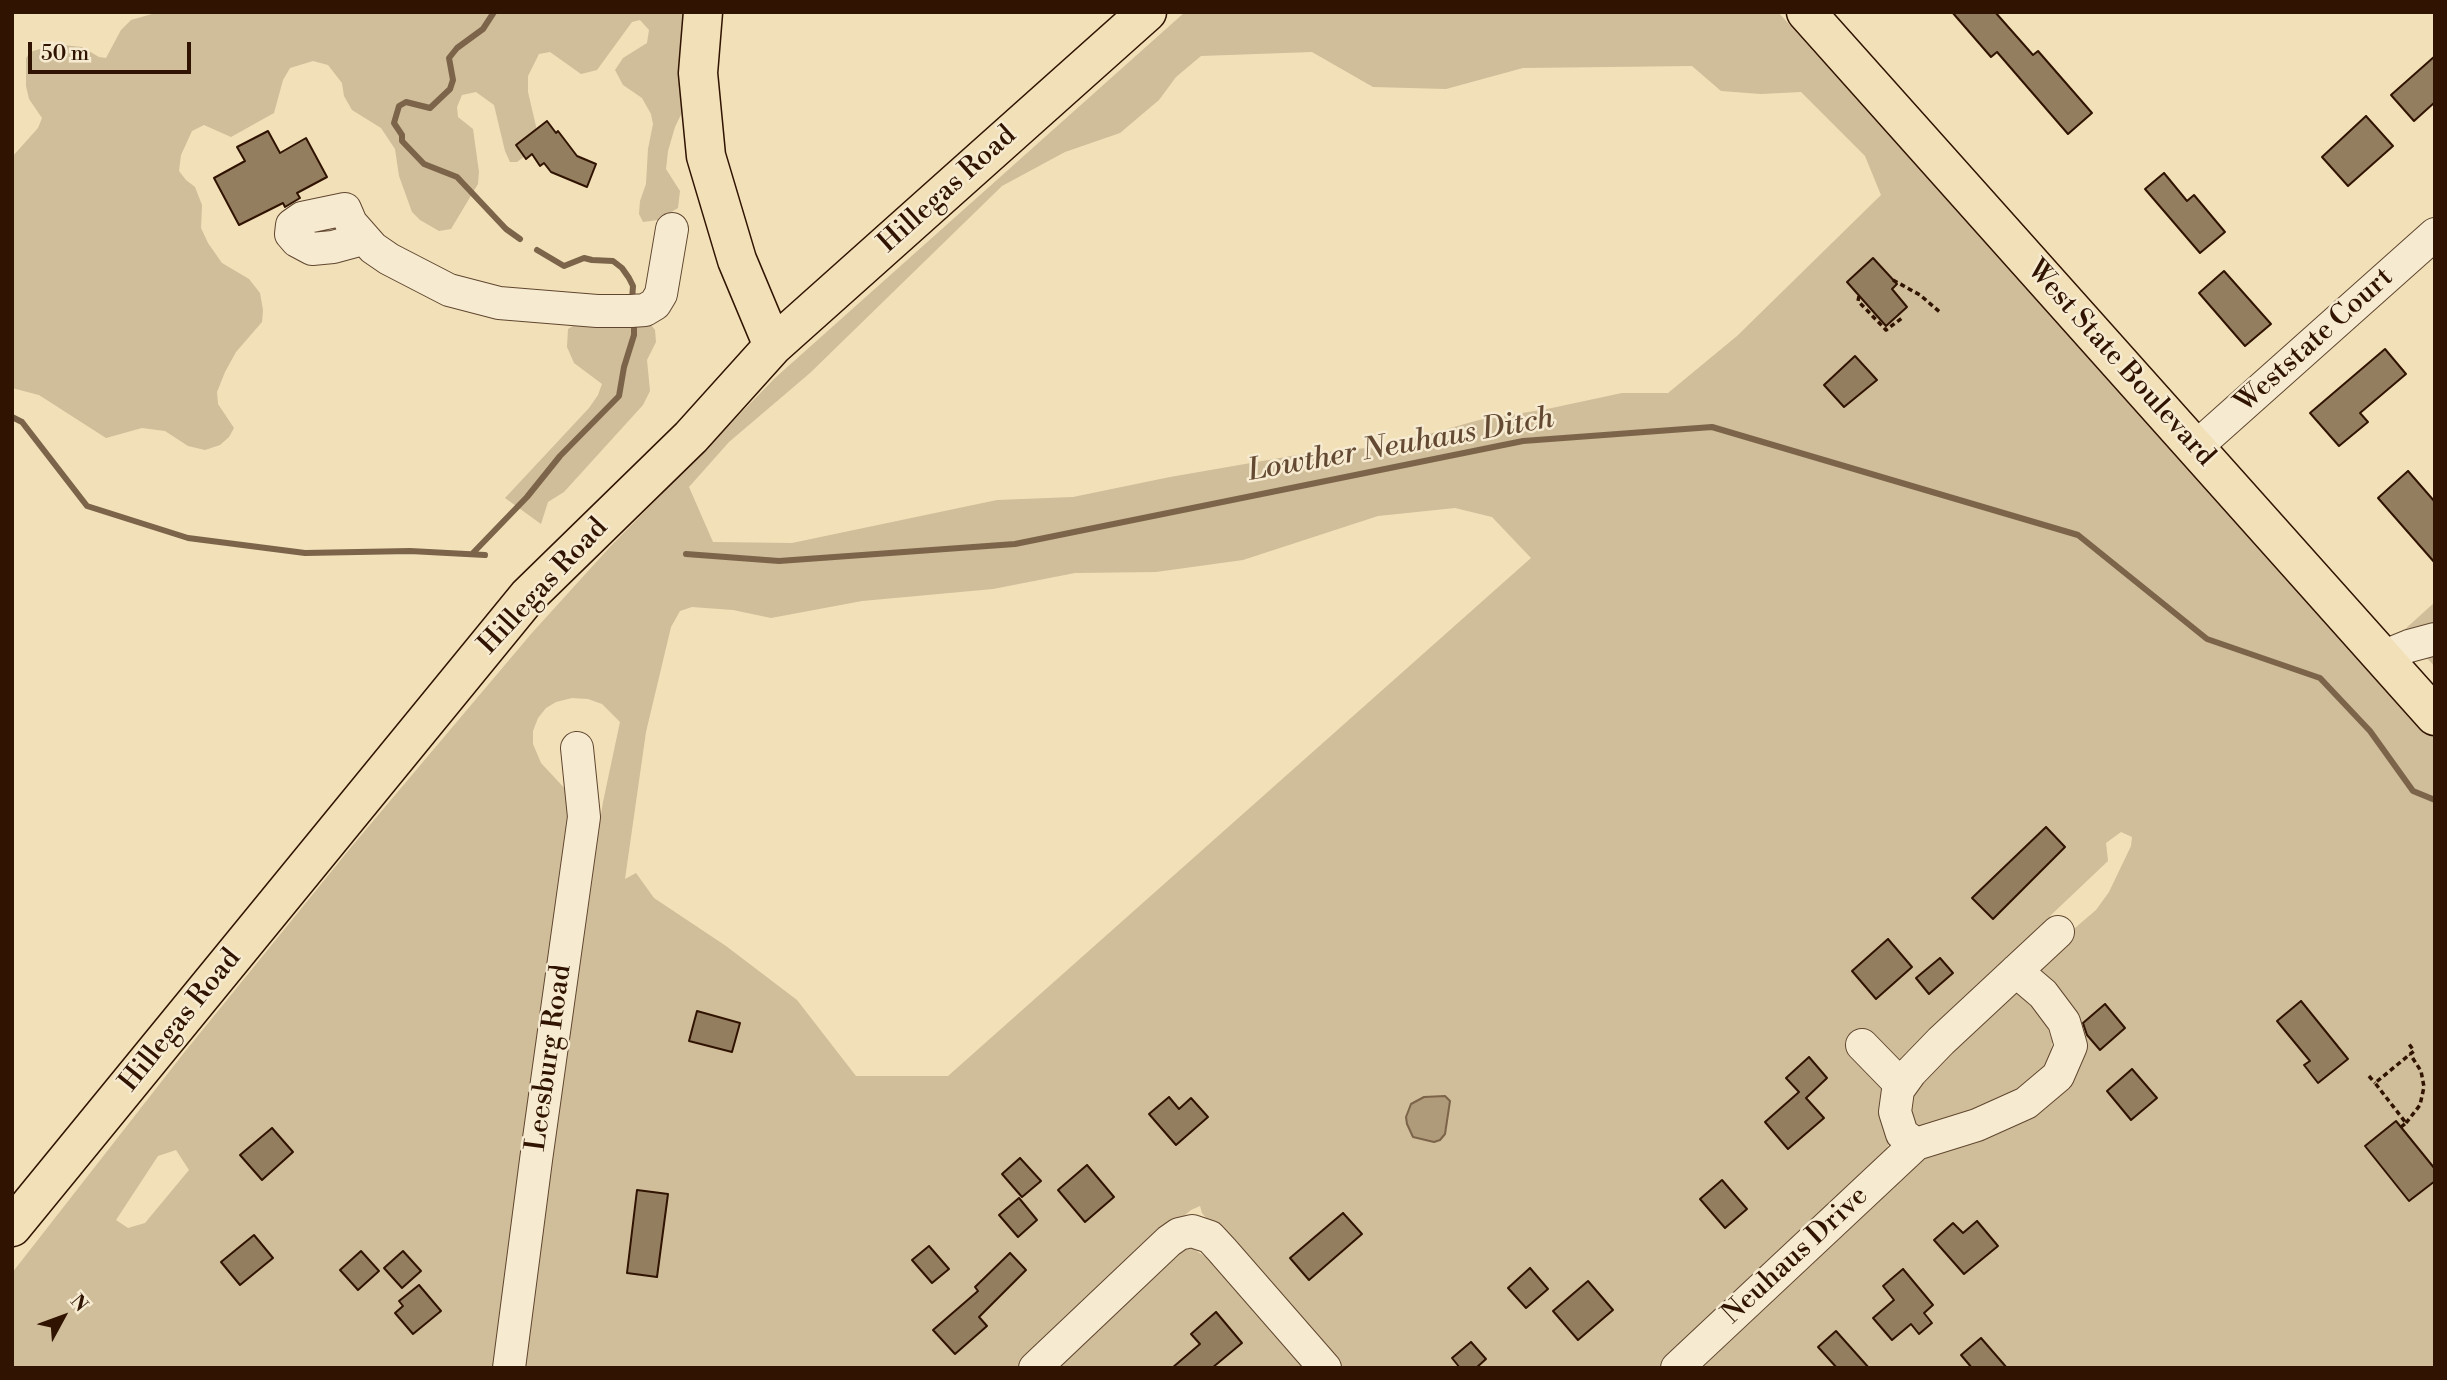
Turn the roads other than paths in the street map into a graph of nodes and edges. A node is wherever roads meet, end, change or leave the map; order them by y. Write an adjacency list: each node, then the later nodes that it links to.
1 (703, 12): 7 (main road)
2 (1147, 12): 7 (main road, Hillegas Road)
3 (1806, 12): 8 (main road, West State Boulevard)
4 (673, 229): 6 (street)
5 (2435, 234): 8 (street, Weststate Court)
6 (355, 241)
7 (773, 346): 18 (main road, Hillegas Road)
8 (2195, 448): 10 (main road, West State Boulevard)
9 (2435, 639): 10 (street)
10 (2382, 657): 11 (main road, West State Boulevard)
11 (2435, 716)
12 (577, 748): 19 (street, Leesburg Road)
13 (2058, 932): 14 (street)
14 (2016, 971): 16 (street); 17 (street, Neuhaus Drive)
15 (1862, 1045): 16 (street)
16 (1901, 1085): 17 (street)
17 (1916, 1144): 22 (street, Neuhaus Drive)
18 (12, 1227)
19 (509, 1368)
20 (1035, 1368): 21 (street)
21 (1325, 1368)
22 (1677, 1368)

